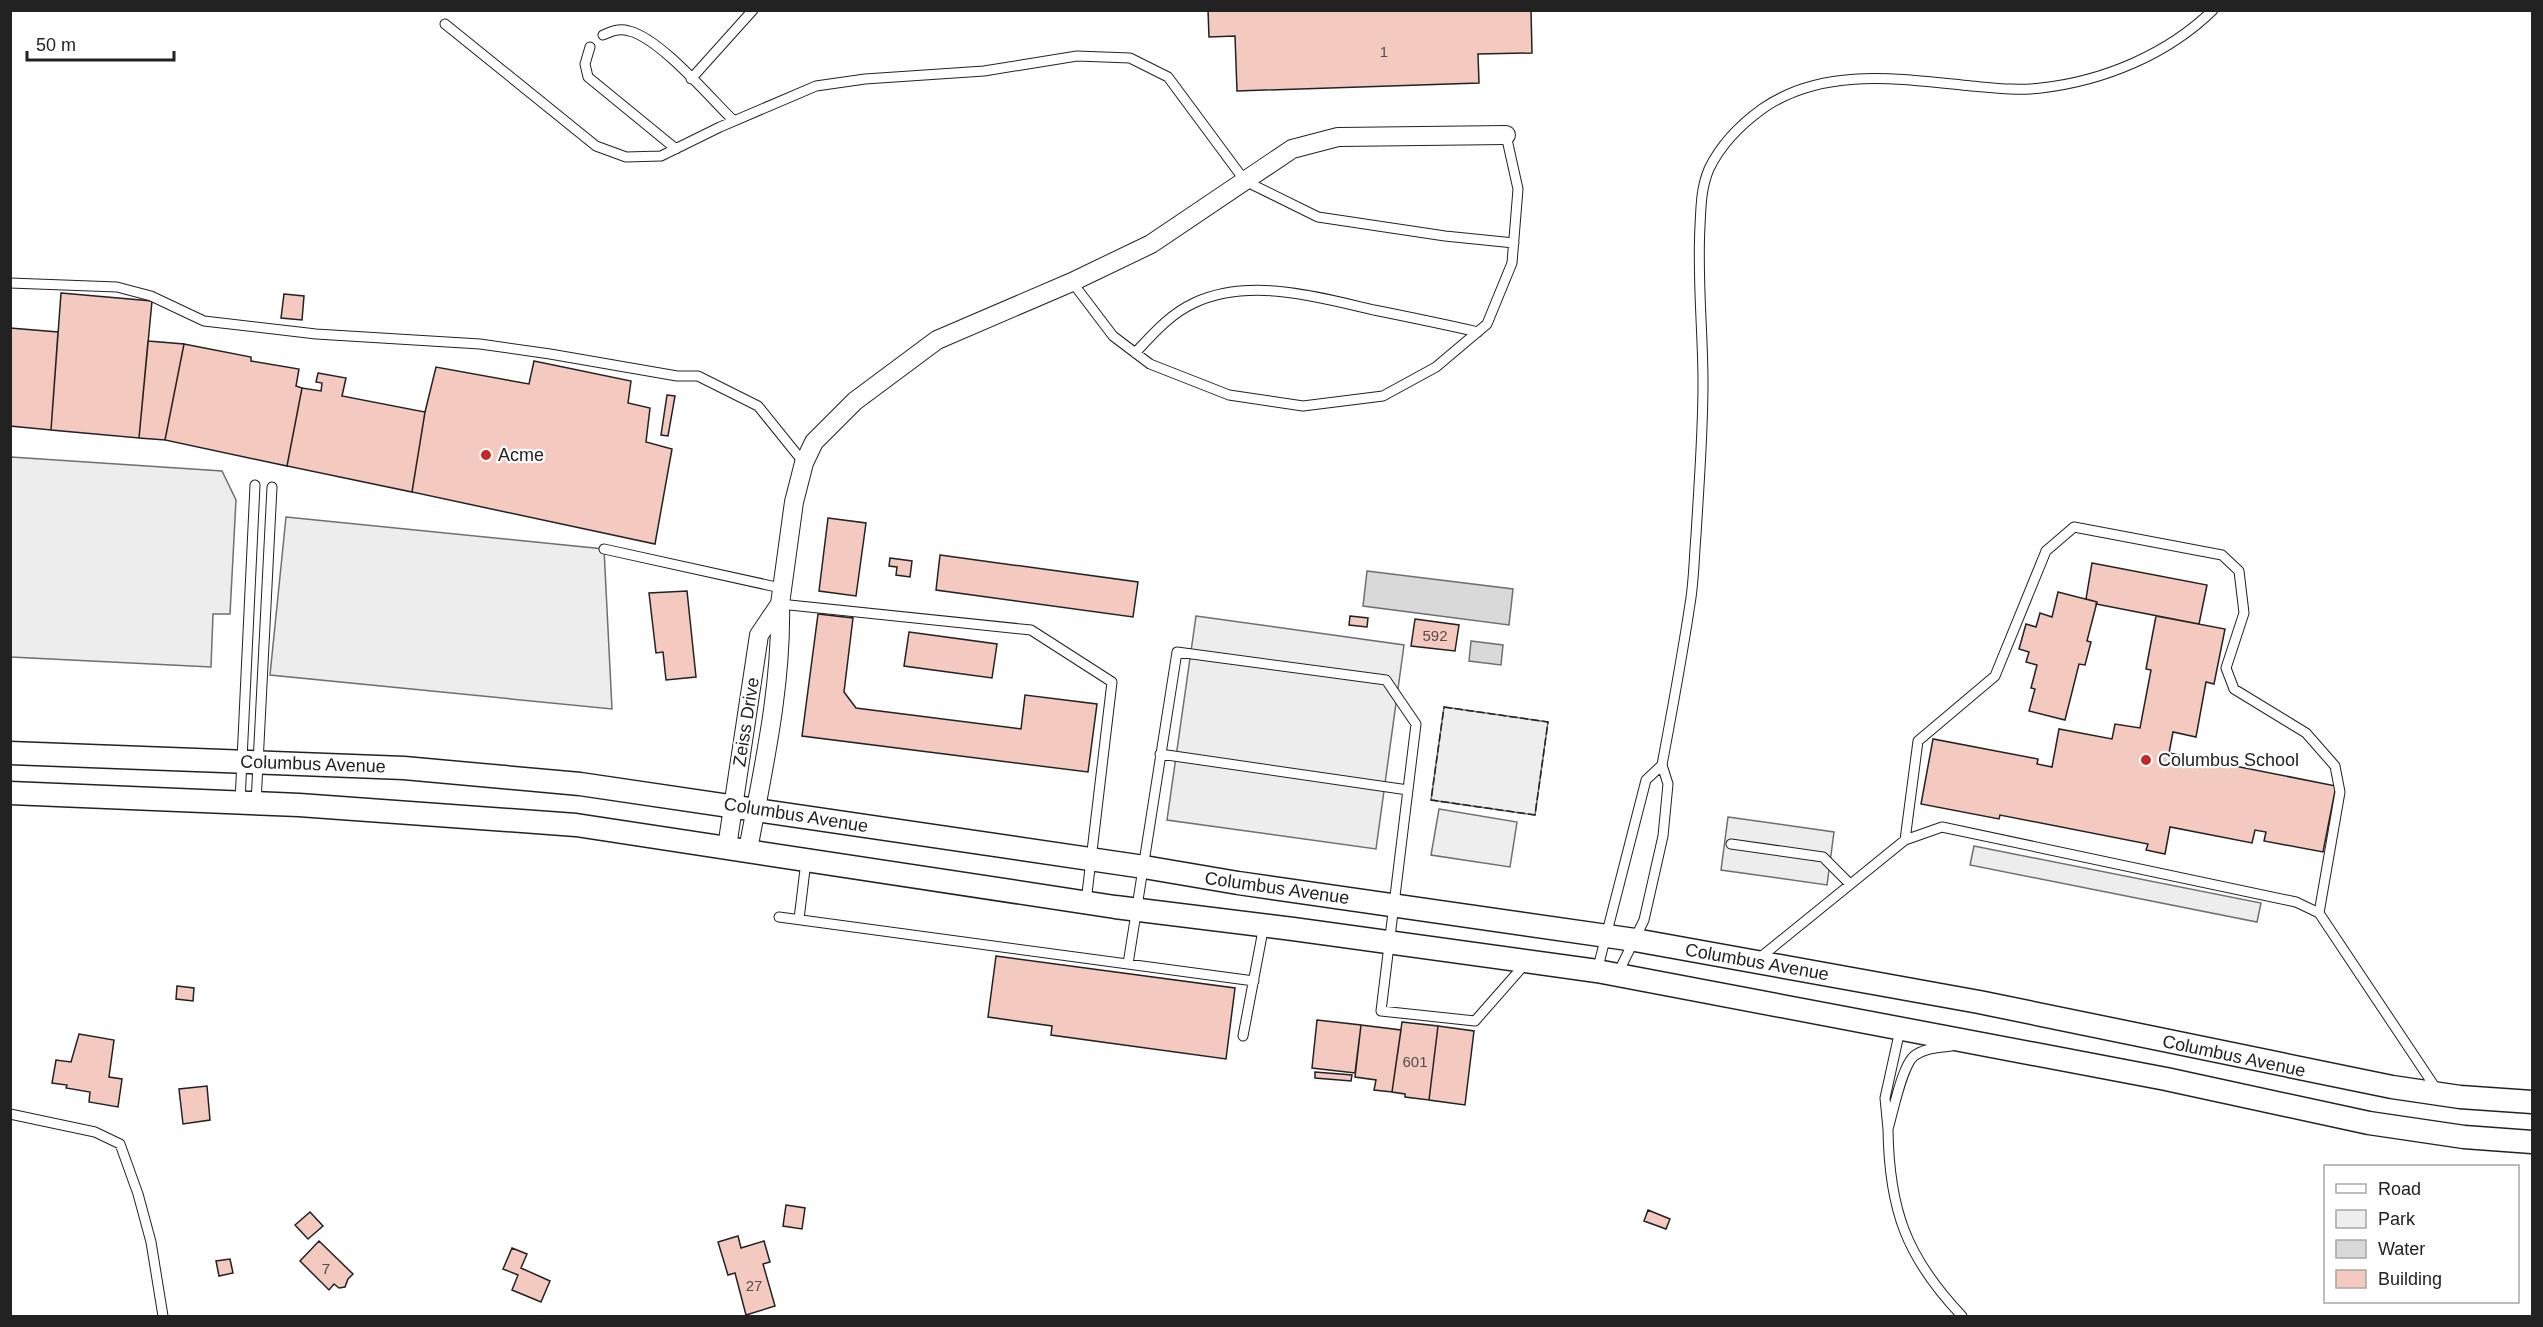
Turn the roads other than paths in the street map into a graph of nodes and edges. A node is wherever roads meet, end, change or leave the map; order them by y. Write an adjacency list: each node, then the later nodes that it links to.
1 (753, 10): 6 (lane)
2 (2212, 10): 24 (lane)
3 (445, 24): 9 (lane)
4 (603, 35): 6 (lane)
5 (590, 47): 9 (lane)
6 (691, 79): 7 (lane)
7 (734, 121): 9 (lane); 10 (lane)
8 (1506, 135): 10 (street, Zeiss Drive); 11 (lane)
9 (676, 148)
10 (1245, 181): 11 (lane); 12 (street, Zeiss Drive)
11 (1514, 243): 14 (lane)
12 (1072, 282): 15 (lane); 16 (street, Zeiss Drive)
13 (10, 283): 16 (lane)
14 (1478, 332): 15 (lane); 15 (lane)
15 (1135, 353)
16 (804, 463): 20 (street, Zeiss Drive)
17 (255, 484): 23 (lane)
18 (272, 487): 23 (lane)
19 (604, 549): 20 (lane)
20 (781, 596): 28 (street, Zeiss Drive); 29 (street, Zeiss Drive); 34 (lane)
21 (10, 753): 23 (street, Columbus Avenue)
22 (1160, 754): 25 (lane); 25 (lane); 35 (lane)
23 (250, 762): 27 (lane); 27 (lane); 28 (street, Columbus Avenue)
24 (1662, 765): 44 (lane); 45 (lane)
25 (1408, 790): 38 (lane)
26 (10, 793): 27 (street, Columbus Avenue)
27 (248, 803): 32 (street, Columbus Avenue)
28 (733, 806): 29 (street, Columbus Avenue); 32 (street, Zeiss Drive)
29 (756, 809): 32 (street, Zeiss Drive); 34 (street, Columbus Avenue)
30 (1905, 840): 36 (lane); 40 (lane); 40 (lane)
31 (1731, 844): 36 (lane)
32 (737, 848): 33 (street, Columbus Avenue)
33 (806, 859): 37 (street, Columbus Avenue); 42 (lane)
34 (1091, 860): 35 (street, Columbus Avenue); 37 (lane)
35 (1144, 867): 38 (street, Columbus Avenue); 39 (lane)
36 (1850, 884): 48 (lane)
37 (1086, 902): 39 (street, Columbus Avenue)
38 (1395, 905): 44 (street, Columbus Avenue); 46 (lane)
39 (1136, 910): 43 (street, Columbus Avenue); 49 (lane)
40 (2319, 913): 58 (lane)
41 (779, 917): 42 (lane)
42 (800, 920): 49 (lane)
43 (1264, 925): 46 (street, Columbus Avenue); 52 (lane)
44 (1607, 936): 45 (street, Columbus Avenue); 50 (lane)
45 (1635, 940): 48 (street, Columbus Avenue); 50 (lane)
46 (1390, 942): 47 (street, Columbus Avenue); 47 (lane)
47 (1527, 961): 50 (street, Columbus Avenue)
48 (1756, 961): 51 (street, Columbus Avenue)
49 (1128, 964): 52 (lane)
50 (1607, 973): 53 (street, Columbus Avenue)
51 (1818, 973): 53 (street); 57 (street, Columbus Avenue)
52 (1254, 981): 55 (lane)
53 (1808, 1010): 54 (street, Columbus Avenue)
54 (1900, 1028): 56 (street, Columbus Avenue); 62 (lane)
55 (1243, 1036)
56 (1976, 1042): 61 (street, Columbus Avenue); 62 (lane)
57 (2372, 1084): 58 (street, Columbus Avenue); 61 (street)
58 (2440, 1094): 59 (street, Columbus Avenue)
59 (2532, 1102)
60 (10, 1114): 64 (lane)
61 (2362, 1122): 63 (street, Columbus Avenue)
62 (1888, 1129): 65 (lane)
63 (2532, 1142)
64 (163, 1317)
65 (1962, 1317)

